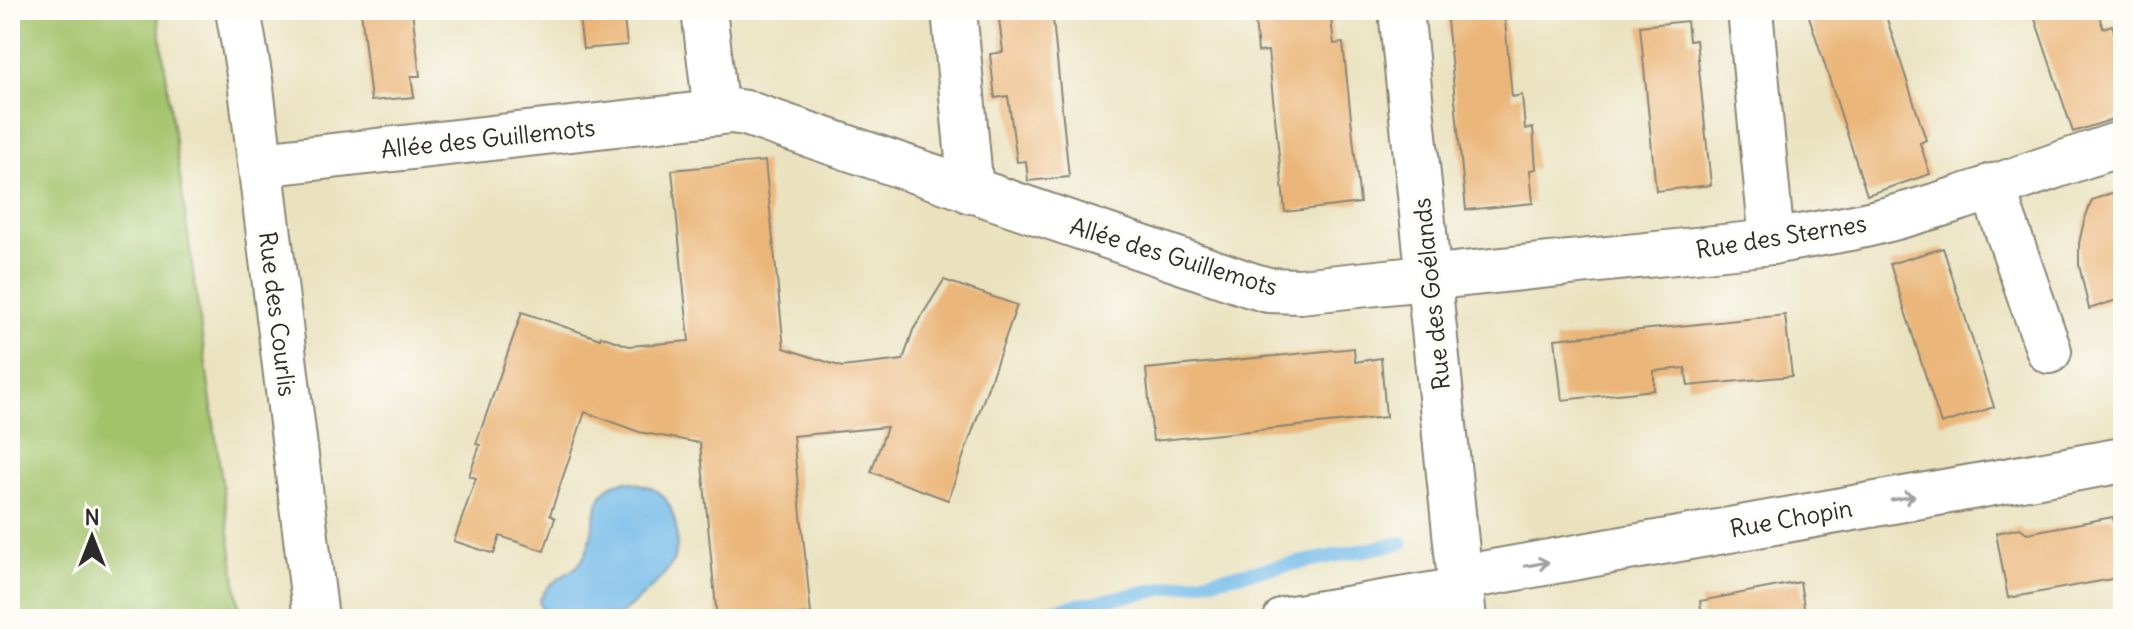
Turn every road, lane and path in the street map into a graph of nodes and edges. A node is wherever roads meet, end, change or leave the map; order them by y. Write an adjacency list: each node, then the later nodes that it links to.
1 (238, 10): 8 (street, Rue des Courlis)
2 (704, 10): 6 (street)
3 (954, 10): 10 (street)
4 (1401, 10): 12 (street, Rue des Goélands)
5 (1750, 10): 11 (street)
6 (716, 113): 8 (street, Allée des Guillemots); 10 (street, Allée des Guillemots)
7 (2123, 143): 9 (street, Rue des Sternes)
8 (261, 164): 16 (street, Rue des Courlis)
9 (1992, 186): 11 (street, Rue des Sternes); 13 (street)
10 (971, 191): 12 (street, Allée des Guillemots)
11 (1772, 242): 12 (street, Rue des Sternes)
12 (1429, 279): 15 (street, Rue des Goélands)
13 (2049, 351)
14 (2123, 460): 15 (street, Rue Chopin, one-way to 14)
15 (1462, 595): 17 (street, Rue Chopin)
16 (316, 619)
17 (1286, 619)

